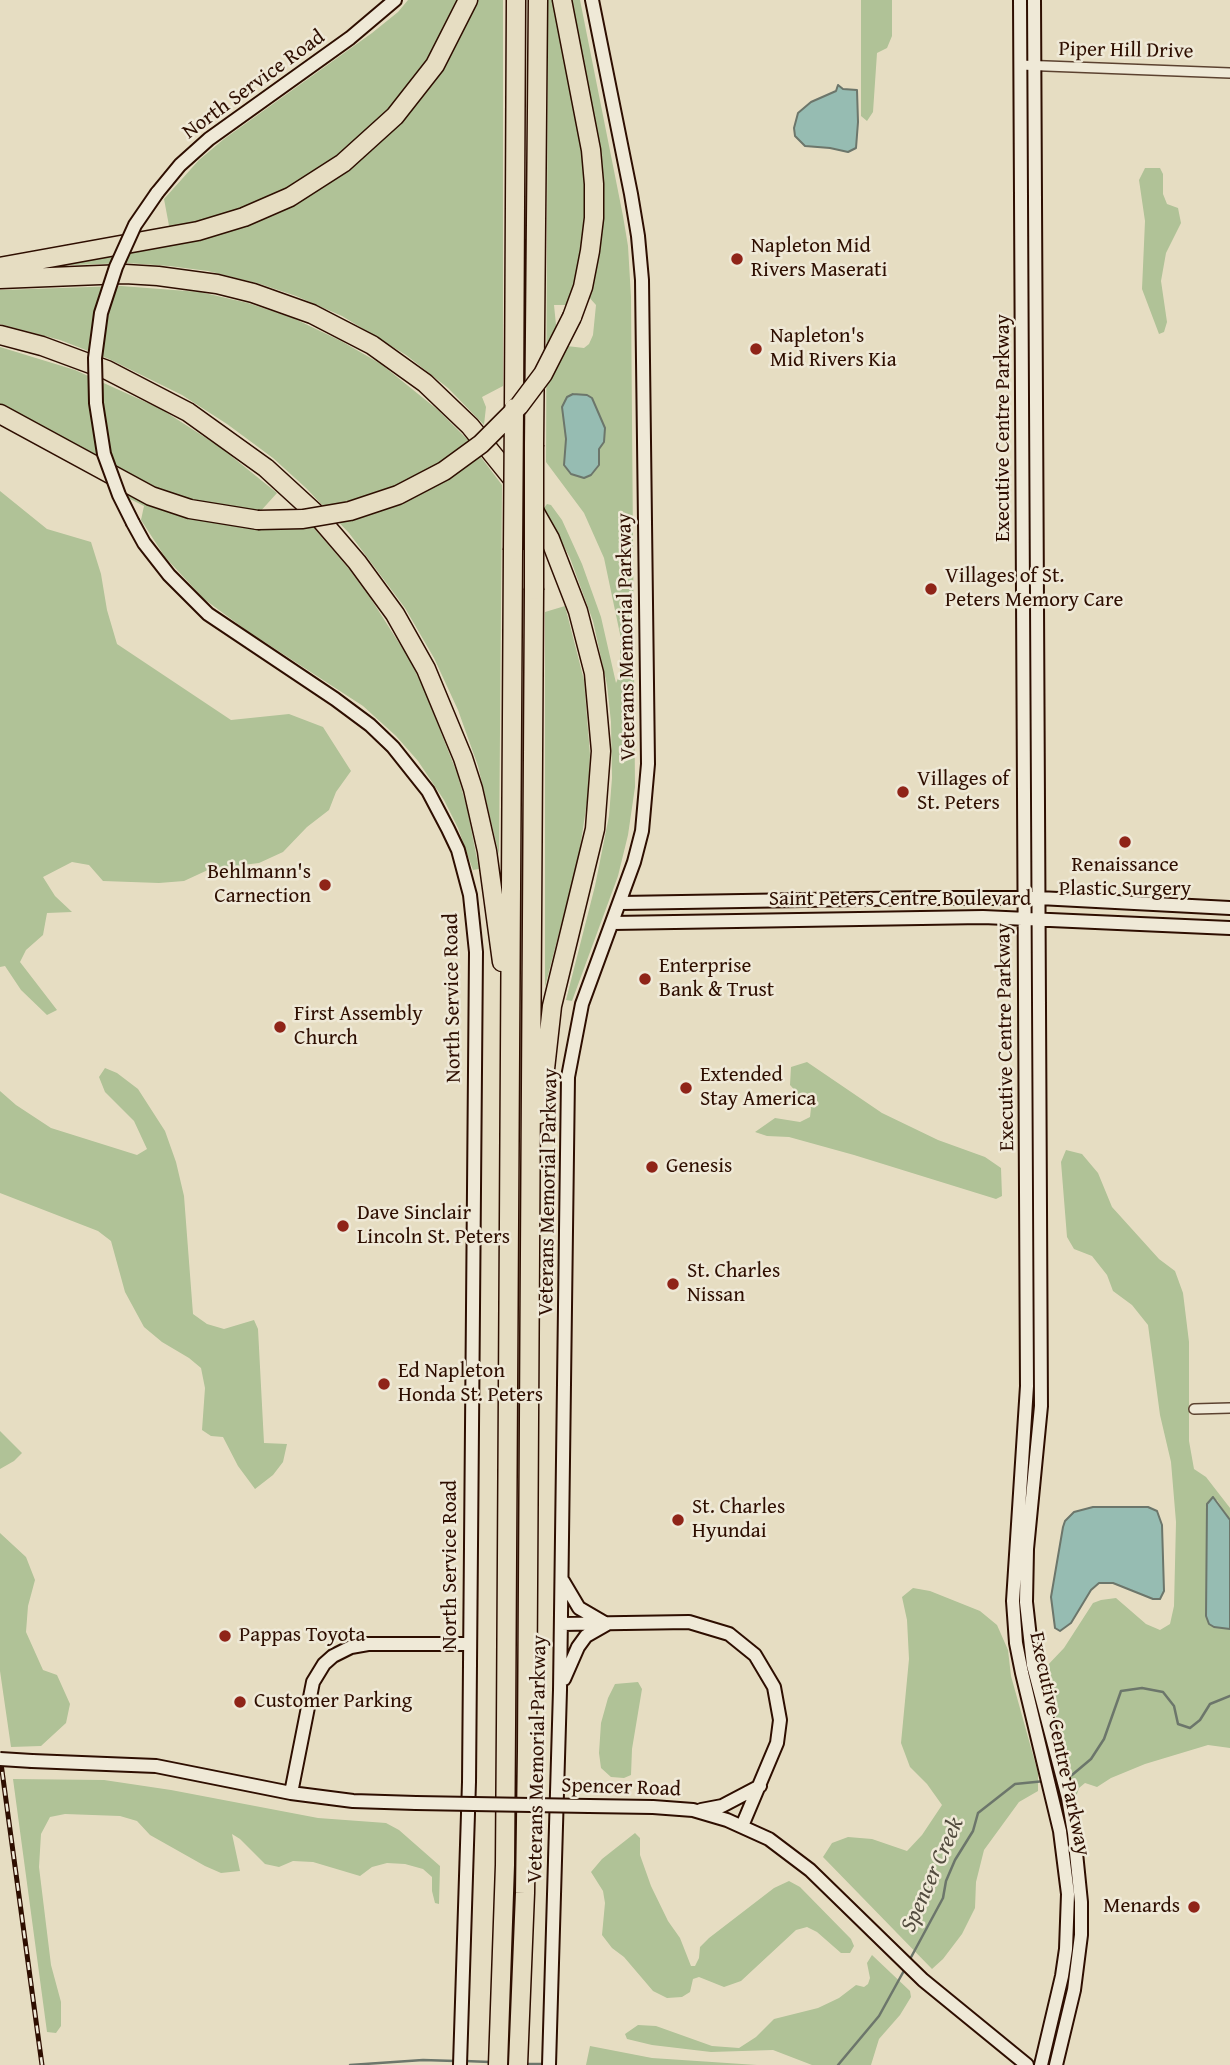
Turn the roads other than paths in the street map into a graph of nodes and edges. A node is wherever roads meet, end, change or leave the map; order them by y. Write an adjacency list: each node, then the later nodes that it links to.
1 (395, 0): 31 (street, North Service Road, bridge)
2 (468, 0): 12 (highway)
3 (516, 0): 24 (highway, bridge)
4 (538, 0): 25 (highway, bridge)
5 (562, 0): 15 (highway, bridge)
6 (592, 0): 18 (street, Veterans Memorial Parkway)
7 (1020, 0): 9 (street, Executive Centre Parkway)
8 (1034, 0): 10 (street, Executive Centre Parkway)
9 (1020, 65): 10 (street, Piper Hill Drive); 16 (street, Executive Centre Parkway)
10 (1035, 67): 11 (street, Piper Hill Drive); 17 (street, Executive Centre Parkway)
11 (1230, 73)
12 (0, 268)
13 (0, 279): 25 (highway)
14 (0, 335): 24 (highway)
15 (0, 415)
16 (1024, 898): 17 (street, Saint Peters Centre Boulevard); 18 (street, Saint Peters Centre Boulevard); 20 (street, Executive Centre Parkway)
17 (1039, 898): 19 (street, Saint Peters Centre Boulevard); 21 (street, Executive Centre Parkway)
18 (621, 903): 22 (street, Veterans Memorial Parkway)
19 (1230, 908)
20 (1024, 918): 21 (street, Saint Peters Centre Boulevard); 22 (street, Saint Peters Centre Boulevard); 33 (street, Executive Centre Parkway)
21 (1039, 919): 23 (street, Saint Peters Centre Boulevard); 33 (street, Executive Centre Parkway)
22 (613, 923): 28 (street, Veterans Memorial Parkway)
23 (1230, 928)
24 (510, 1017): 40 (highway)
25 (532, 1152): 41 (highway)
26 (1230, 1408): 27 (street)
27 (1194, 1409)
28 (561, 1578): 29 (street); 30 (street, Veterans Memorial Parkway)
29 (607, 1623): 30 (street); 32 (street); 35 (street)
30 (561, 1624): 32 (street, Veterans Memorial Parkway)
31 (470, 1644): 36 (street); 39 (street, North Service Road)
32 (560, 1690): 42 (street, Veterans Memorial Parkway)
33 (1049, 1754): 44 (street, Executive Centre Parkway); 45 (street, Executive Centre Parkway)
34 (0, 1759): 36 (street, Spencer Road, bridge)
35 (760, 1786): 37 (street); 38 (street)
36 (291, 1793): 37 (street, Spencer Road, bridge)
37 (693, 1810): 38 (street, Spencer Road)
38 (742, 1826): 43 (street, Spencer Road)
39 (460, 2065)
40 (498, 2065)
41 (518, 2065)
42 (549, 2065)
43 (1027, 2065)
44 (1041, 2065)
45 (1056, 2065)

